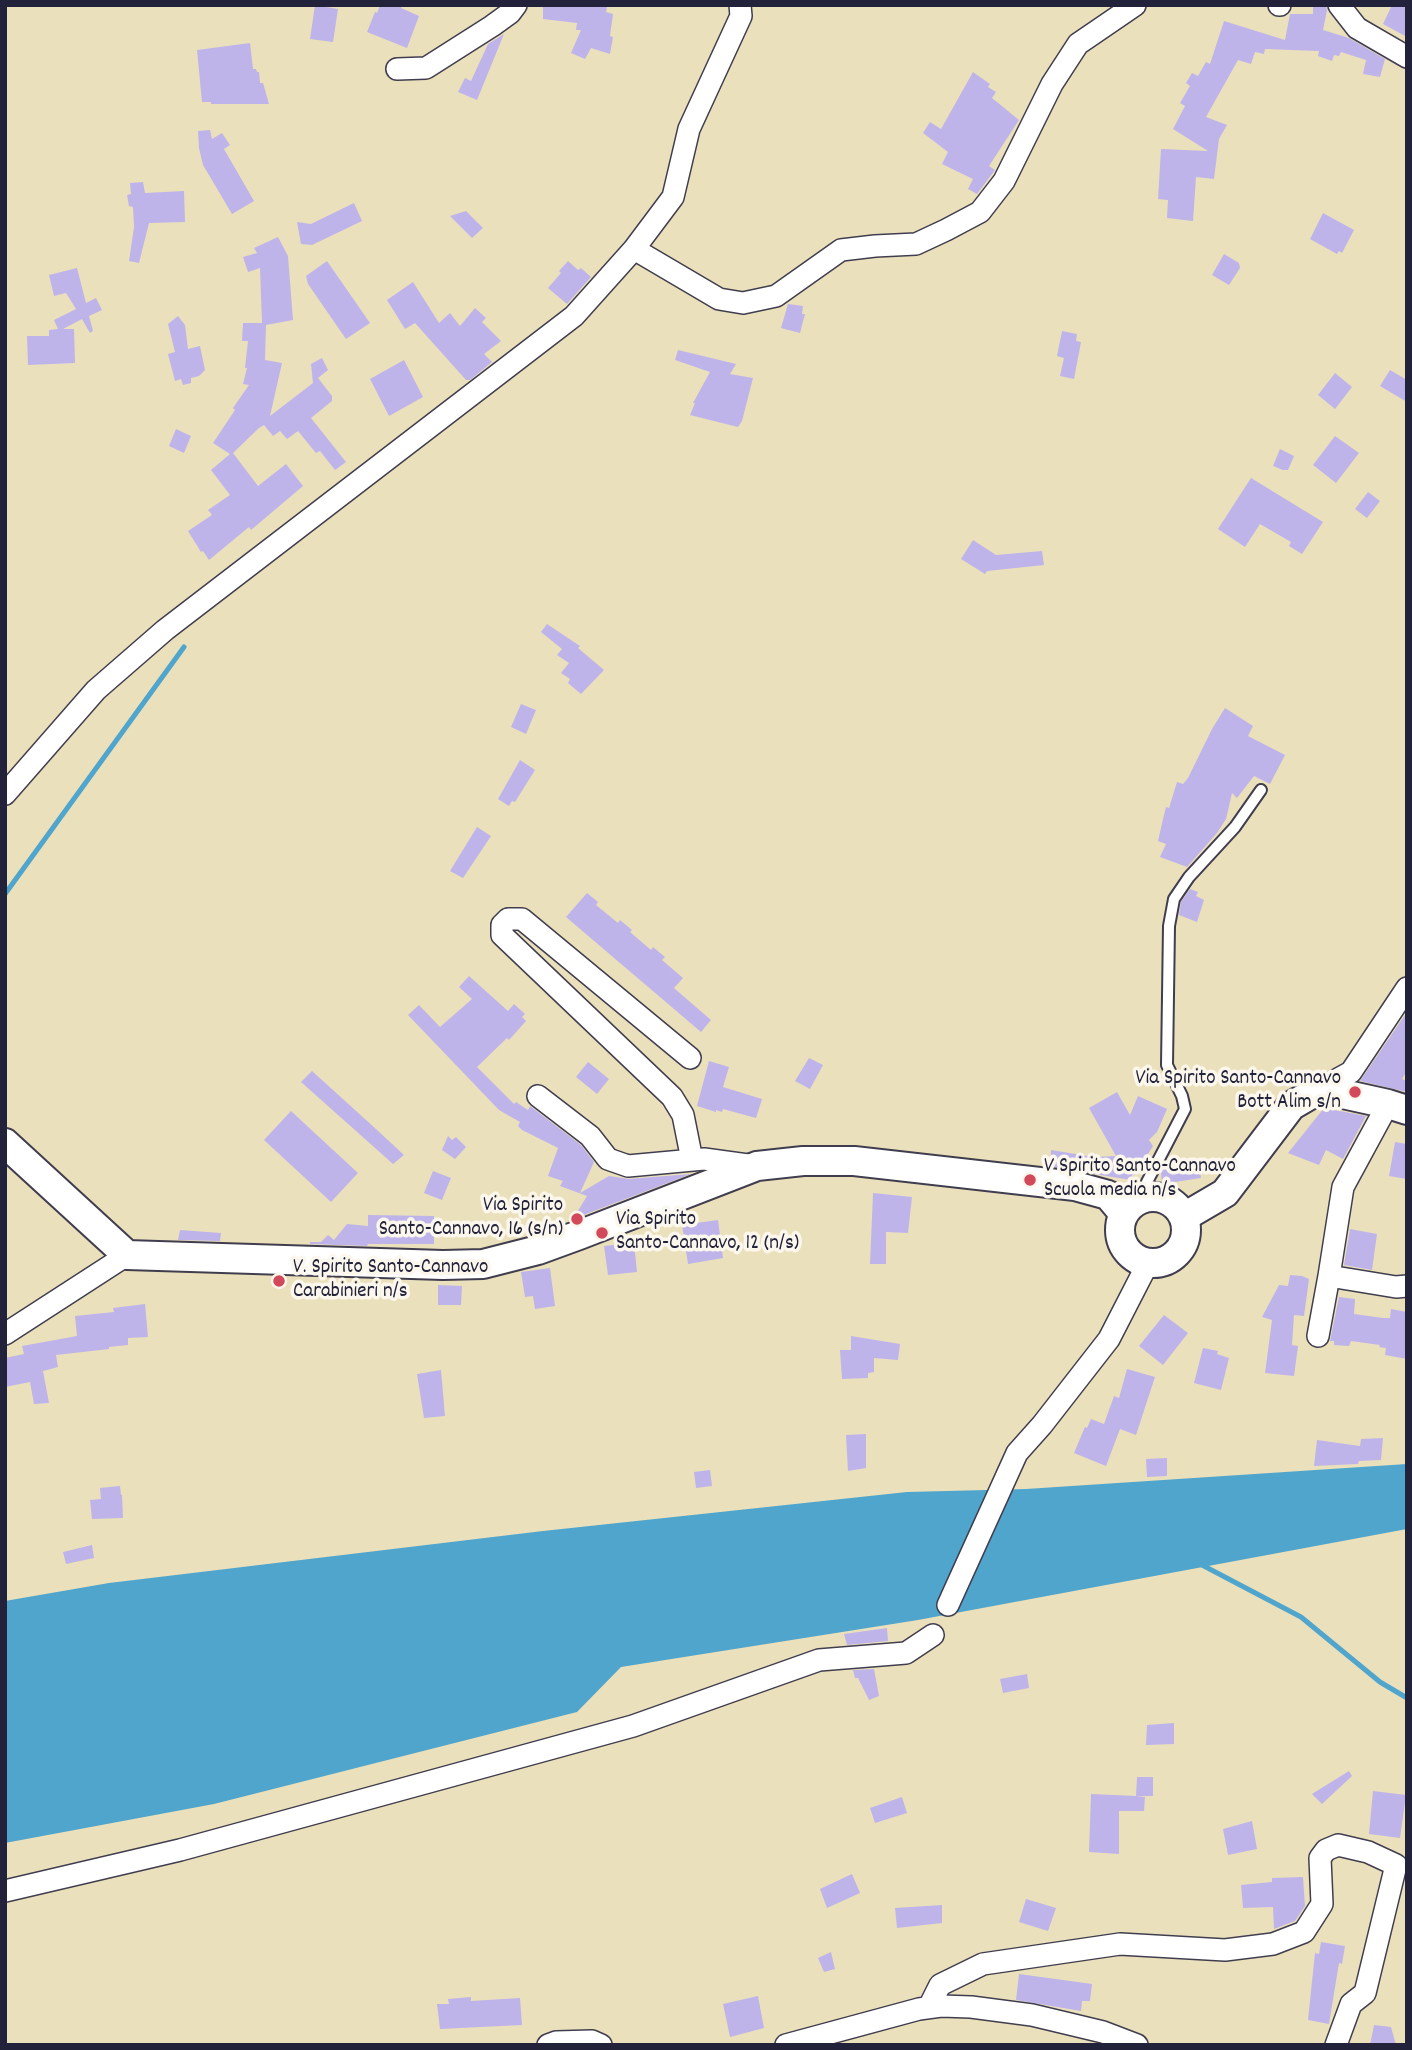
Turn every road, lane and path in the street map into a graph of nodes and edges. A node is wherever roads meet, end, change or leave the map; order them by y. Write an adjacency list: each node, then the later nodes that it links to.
1 (516, 5): 6 (street)
2 (740, 5): 7 (street)
3 (1135, 5): 7 (street)
4 (1339, 5): 5 (street)
5 (1407, 57)
6 (397, 69)
7 (635, 249): 9 (street)
8 (1261, 790): 18 (lane)
9 (5, 794)
10 (1407, 988): 12 (street)
11 (690, 1058): 16 (street)
12 (1320, 1088): 14 (street); 20 (street)
13 (538, 1096): 16 (street)
14 (1397, 1107): 23 (street)
15 (5, 1143): 21 (street)
16 (692, 1160): 17 (street)
17 (757, 1166): 19 (street); 21 (street)
18 (1148, 1198): 19 (street); 20 (street)
19 (1124, 1214): 22 (street)
20 (1184, 1217): 22 (street)
21 (127, 1255): 25 (street)
22 (1148, 1263): 27 (street)
23 (1329, 1276): 24 (street); 26 (street)
24 (1407, 1286)
25 (5, 1334)
26 (1318, 1336)
27 (948, 1605)
28 (933, 1635): 29 (street)
29 (5, 1891)
30 (929, 2007): 33 (street); 34 (street); 35 (street)
31 (548, 2045): 32 (street)
32 (601, 2045)
33 (786, 2045)
34 (1137, 2045)
35 (1336, 2045)

